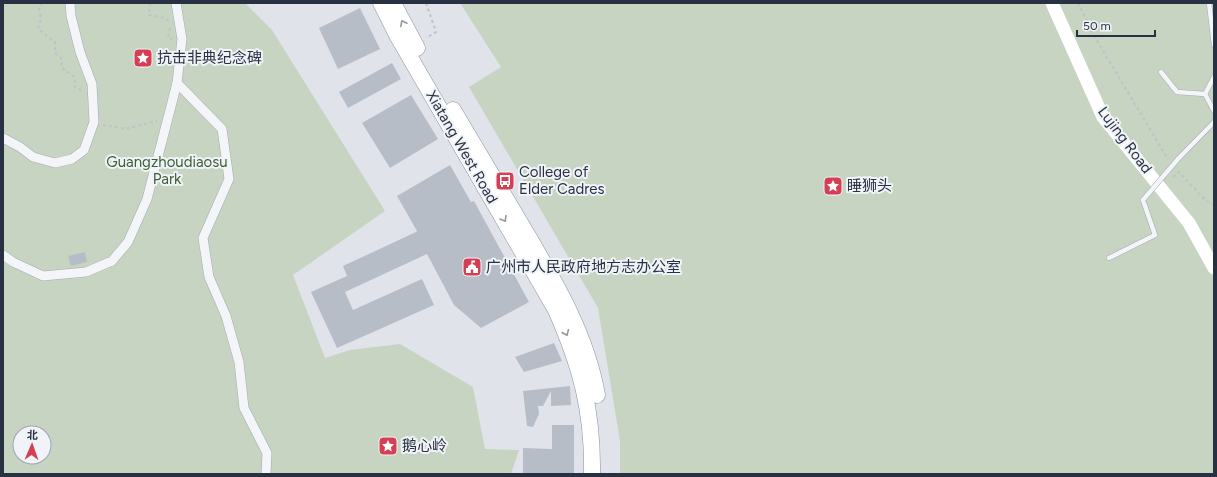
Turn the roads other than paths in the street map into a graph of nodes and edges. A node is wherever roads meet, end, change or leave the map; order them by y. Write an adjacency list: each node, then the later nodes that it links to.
1 (70, 3): 14 (street)
2 (176, 3): 10 (street)
3 (381, 3): 19 (highway, Xiatang West Road, one-way to 19)
4 (394, 3): 20 (highway, Xiatang West Road, one-way to 4)
5 (1052, 3): 17 (street, Lujing Road)
6 (1209, 3): 7 (lane)
7 (1214, 45)
8 (1161, 72): 11 (lane)
9 (1214, 77): 11 (lane)
10 (177, 82): 15 (street); 18 (street)
11 (1205, 94): 12 (lane)
12 (1214, 111)
13 (1214, 122): 16 (lane, bridge)
14 (3, 138)
15 (3, 255)
16 (1109, 258)
17 (1214, 268)
18 (266, 474)
19 (592, 474)
20 (603, 474)

